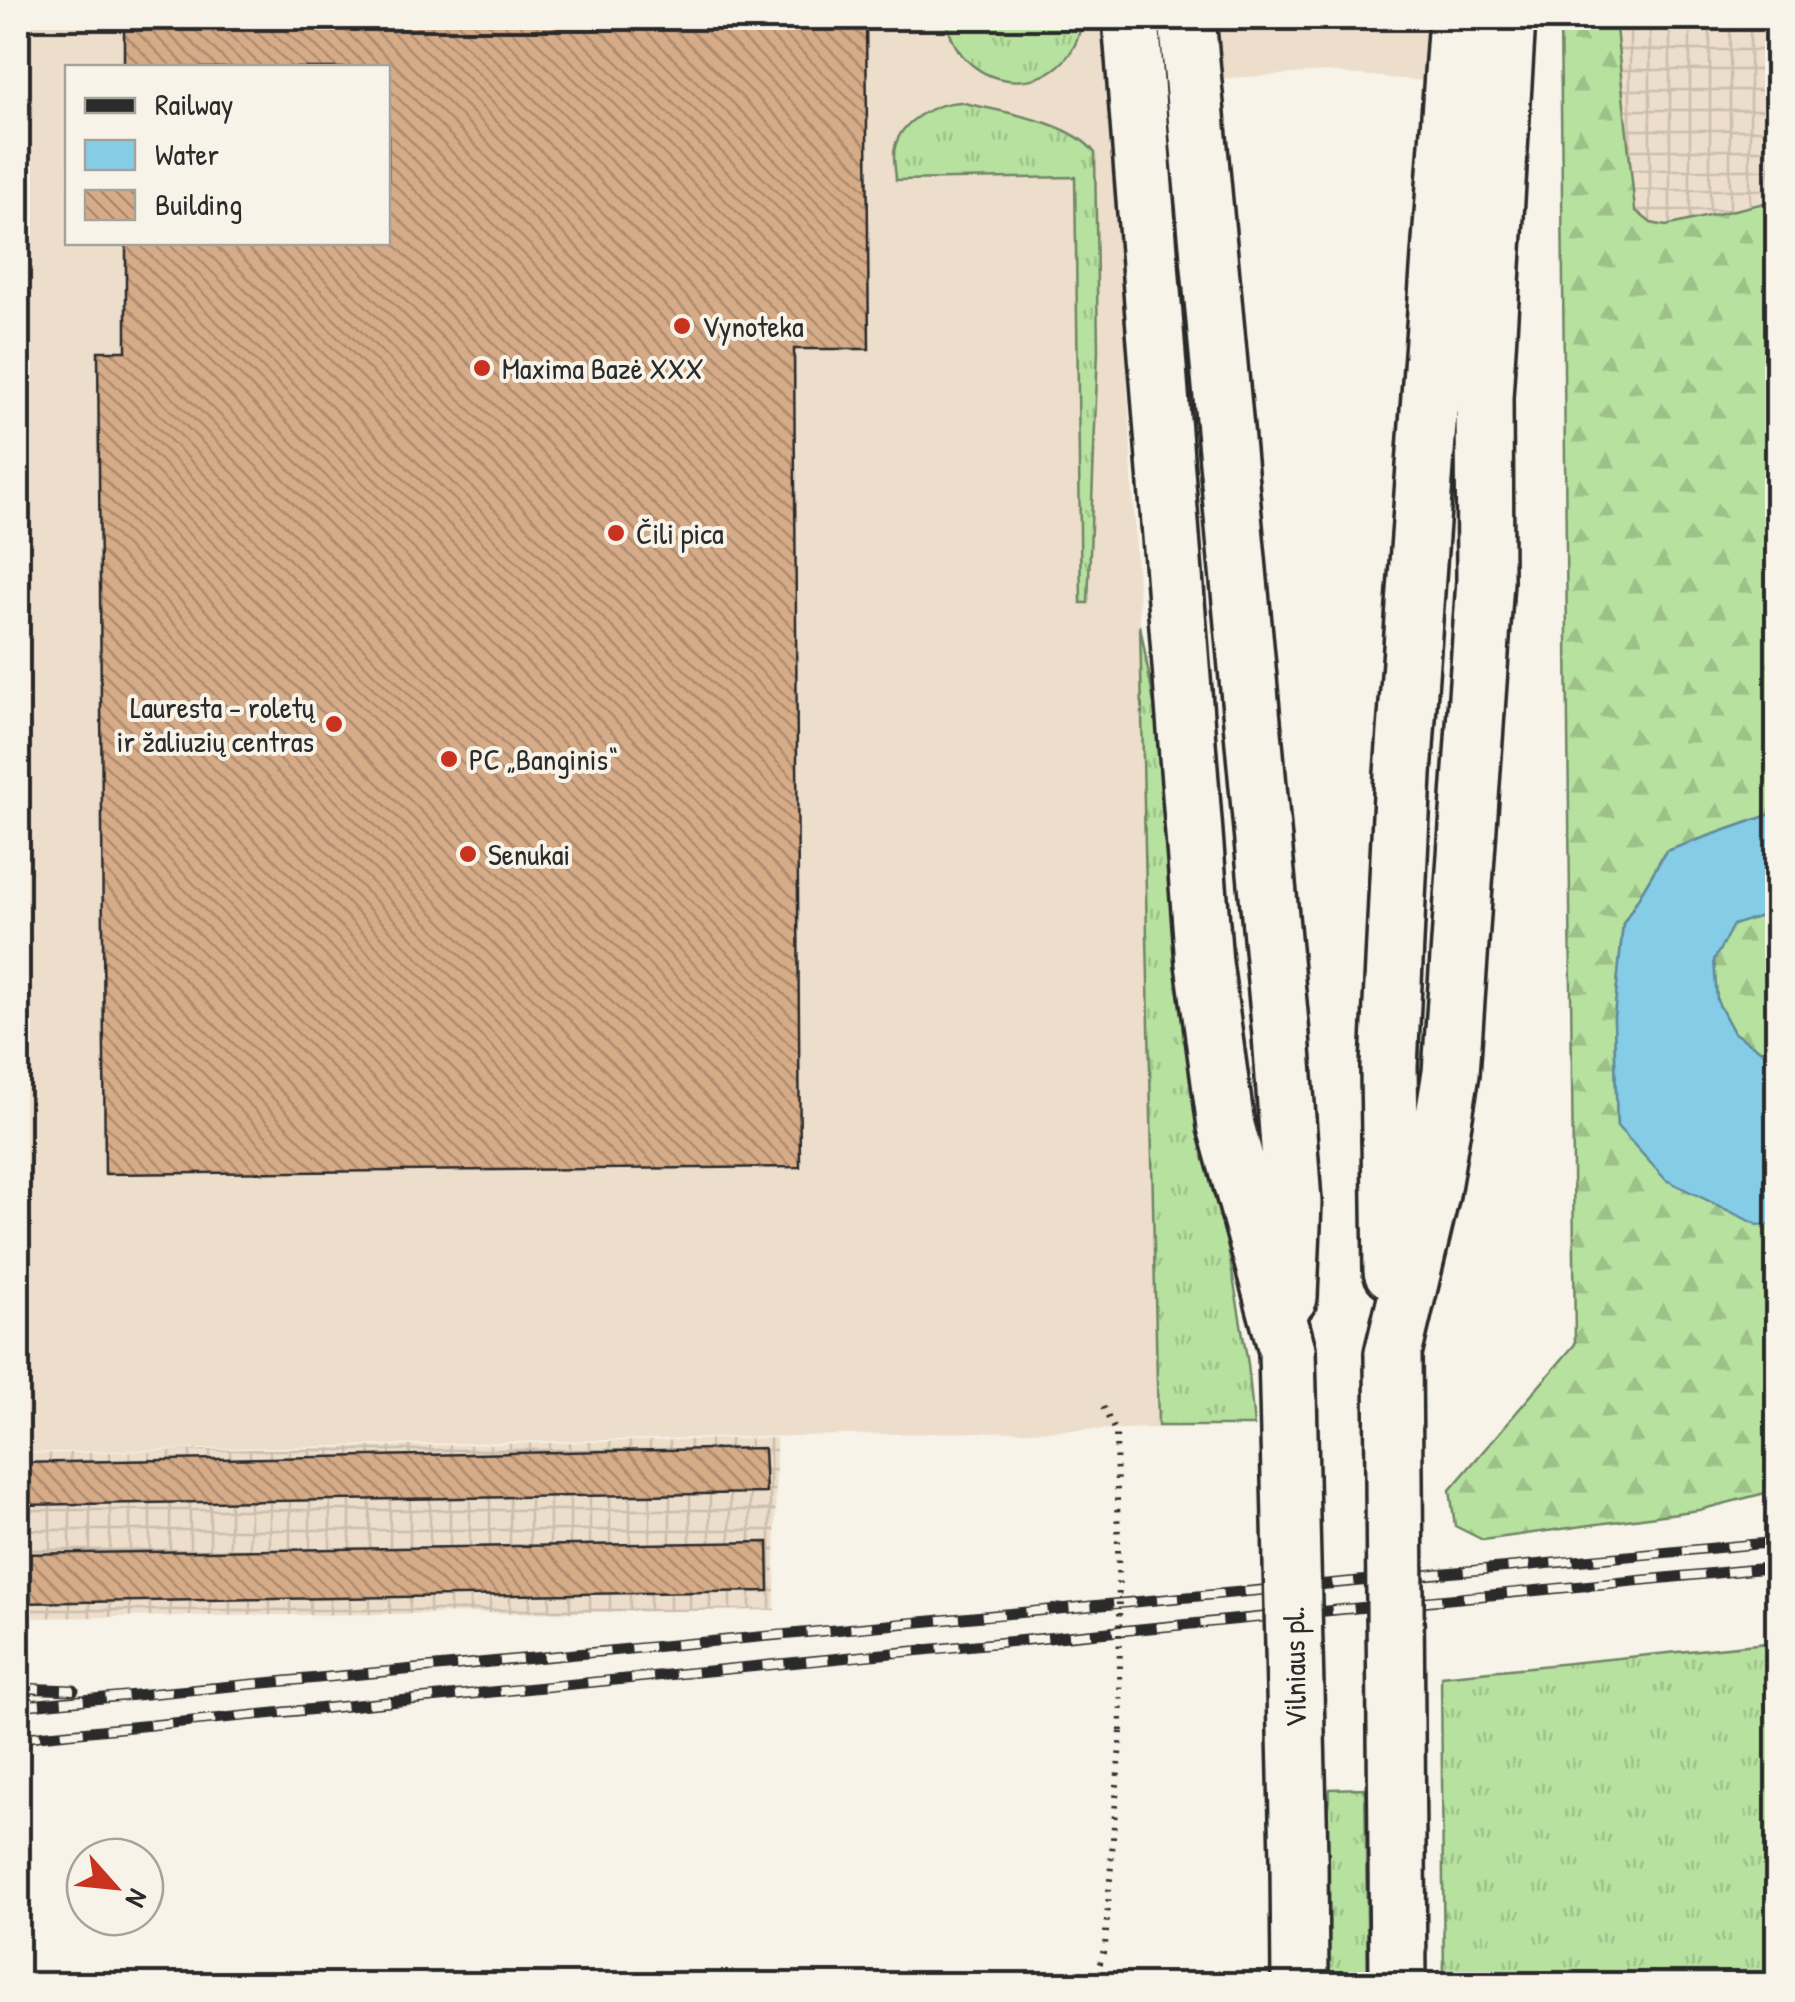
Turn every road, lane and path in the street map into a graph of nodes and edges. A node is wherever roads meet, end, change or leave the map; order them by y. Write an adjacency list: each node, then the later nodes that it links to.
1 (1131, 18): 5 (highway)
2 (1187, 18): 5 (highway)
3 (1457, 18): 6 (highway)
4 (1507, 18): 6 (highway)
5 (1286, 1350): 9 (highway, Vilniaus pl., bridge)
6 (1393, 1354): 10 (highway, bridge)
7 (1103, 1407): 8 (path, bridge)
8 (1094, 1984)
9 (1300, 1984)
10 (1398, 1984)

